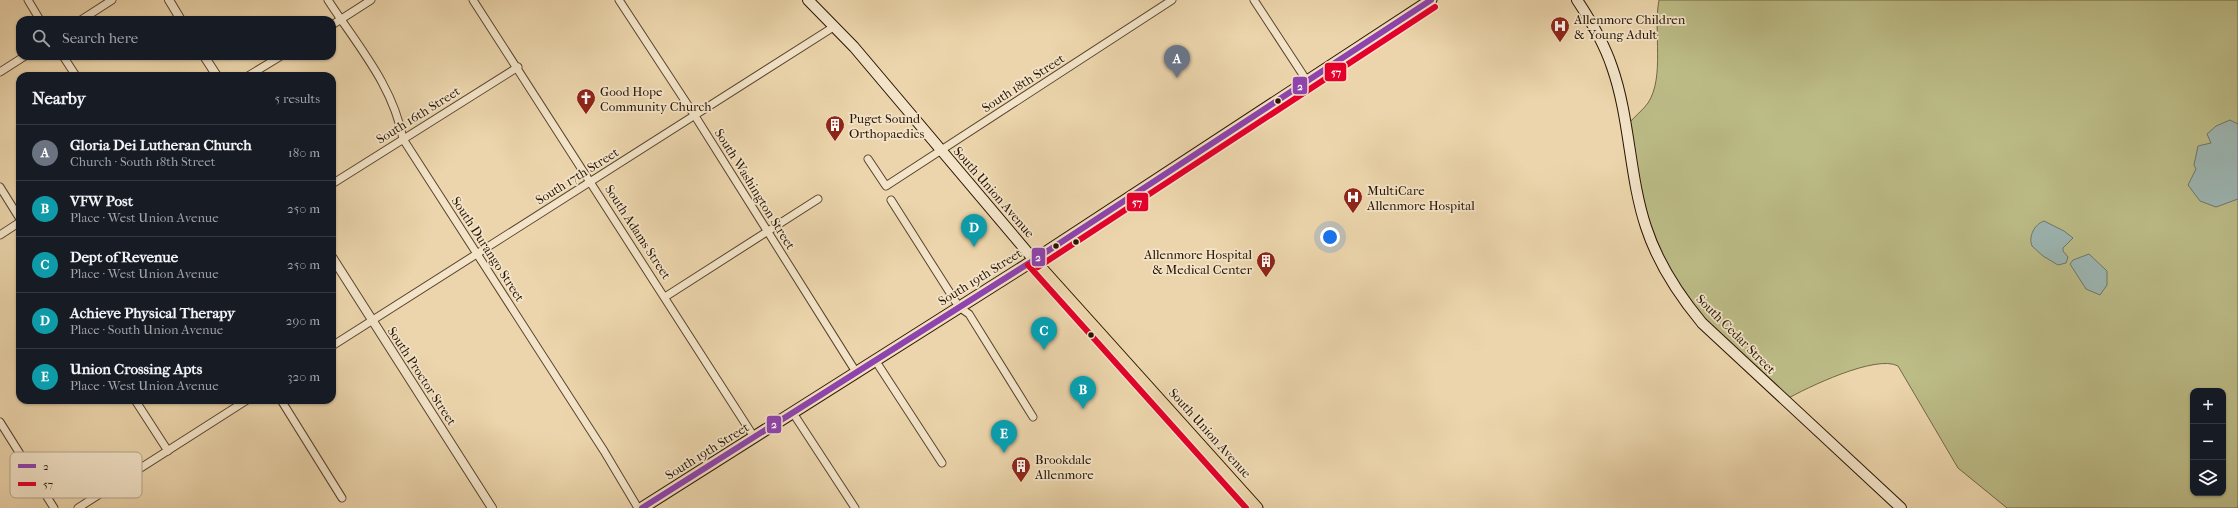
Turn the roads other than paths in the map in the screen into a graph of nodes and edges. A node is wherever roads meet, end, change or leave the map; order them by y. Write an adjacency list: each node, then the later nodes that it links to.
1 (28, 0): 13 (street)
2 (112, 0): 14 (street)
3 (169, 0): 15 (street)
4 (328, 0): 16 (street, South Durango Street)
5 (371, 0): 16 (street)
6 (473, 0): 23 (street, South Adams Street)
7 (619, 0): 29 (street, South Washington Street)
8 (808, 0): 18 (main road, South Union Avenue)
9 (1172, 0): 31 (street, South 18th Street)
10 (1254, 0): 28 (street)
11 (1431, 0): 28 (main road, South 19th Street)
12 (1577, 0): 72 (main road, South Cedar Street)
13 (38, 16)
14 (87, 16)
15 (179, 16)
16 (341, 19): 17 (street); 30 (street, South Durango Street)
17 (336, 22)
18 (834, 26): 29 (street, South 17th Street); 31 (main road, South Union Avenue)
19 (19, 60): 24 (street)
20 (66, 60): 25 (street)
21 (207, 60): 26 (street)
22 (274, 60): 27 (street)
23 (518, 67): 30 (street, South 16th Street); 34 (street, South Adams Street)
24 (0, 72)
25 (73, 72)
26 (214, 72)
27 (255, 72)
28 (1307, 81): 43 (main road, South 19th Street)
29 (695, 116): 34 (street, South 17th Street); 40 (street, South Washington Street)
30 (404, 139): 33 (street, South 16th Street); 42 (street, South Durango Street)
31 (940, 151): 32 (street, South 18th Street); 43 (main road, South Union Avenue)
32 (868, 159)
33 (336, 182)
34 (591, 182): 42 (street, South 17th Street); 45 (street, South Adams Street)
35 (0, 188): 38 (street)
36 (818, 199): 40 (street)
37 (891, 200): 46 (street)
38 (16, 213)
39 (16, 225): 41 (street)
40 (767, 232): 45 (street); 50 (street, South Washington Street)
41 (0, 235)
42 (477, 254): 47 (street, South 17th Street); 68 (street, South Durango Street)
43 (1034, 260): 46 (main road, South 19th Street); 71 (main road, South Union Avenue)
44 (336, 263): 47 (street, South Proctor Street)
45 (665, 297): 57 (street, South Adams Street)
46 (959, 307): 49 (main road, South 19th Street); 55 (street)
47 (372, 320): 48 (street, South 17th Street); 67 (street, South Proctor Street)
48 (336, 343)
49 (875, 360): 50 (main road, South 19th Street); 60 (street)
50 (856, 372): 54 (main road, South 19th Street)
51 (138, 404): 58 (street)
52 (241, 404): 58 (street)
53 (283, 404): 64 (street)
54 (793, 413): 57 (main road, South 19th Street); 70 (street)
55 (1033, 417)
56 (0, 422): 59 (street)
57 (754, 437): 69 (main road, South 19th Street)
58 (168, 451): 61 (street)
59 (19, 452)
60 (942, 463)
61 (142, 467)
62 (48, 498): 65 (street)
63 (94, 498): 66 (street)
64 (342, 498)
65 (54, 508)
66 (78, 508)
67 (492, 508)
68 (638, 508)
69 (642, 508)
70 (855, 508)
71 (1257, 508)
72 (1901, 508)

